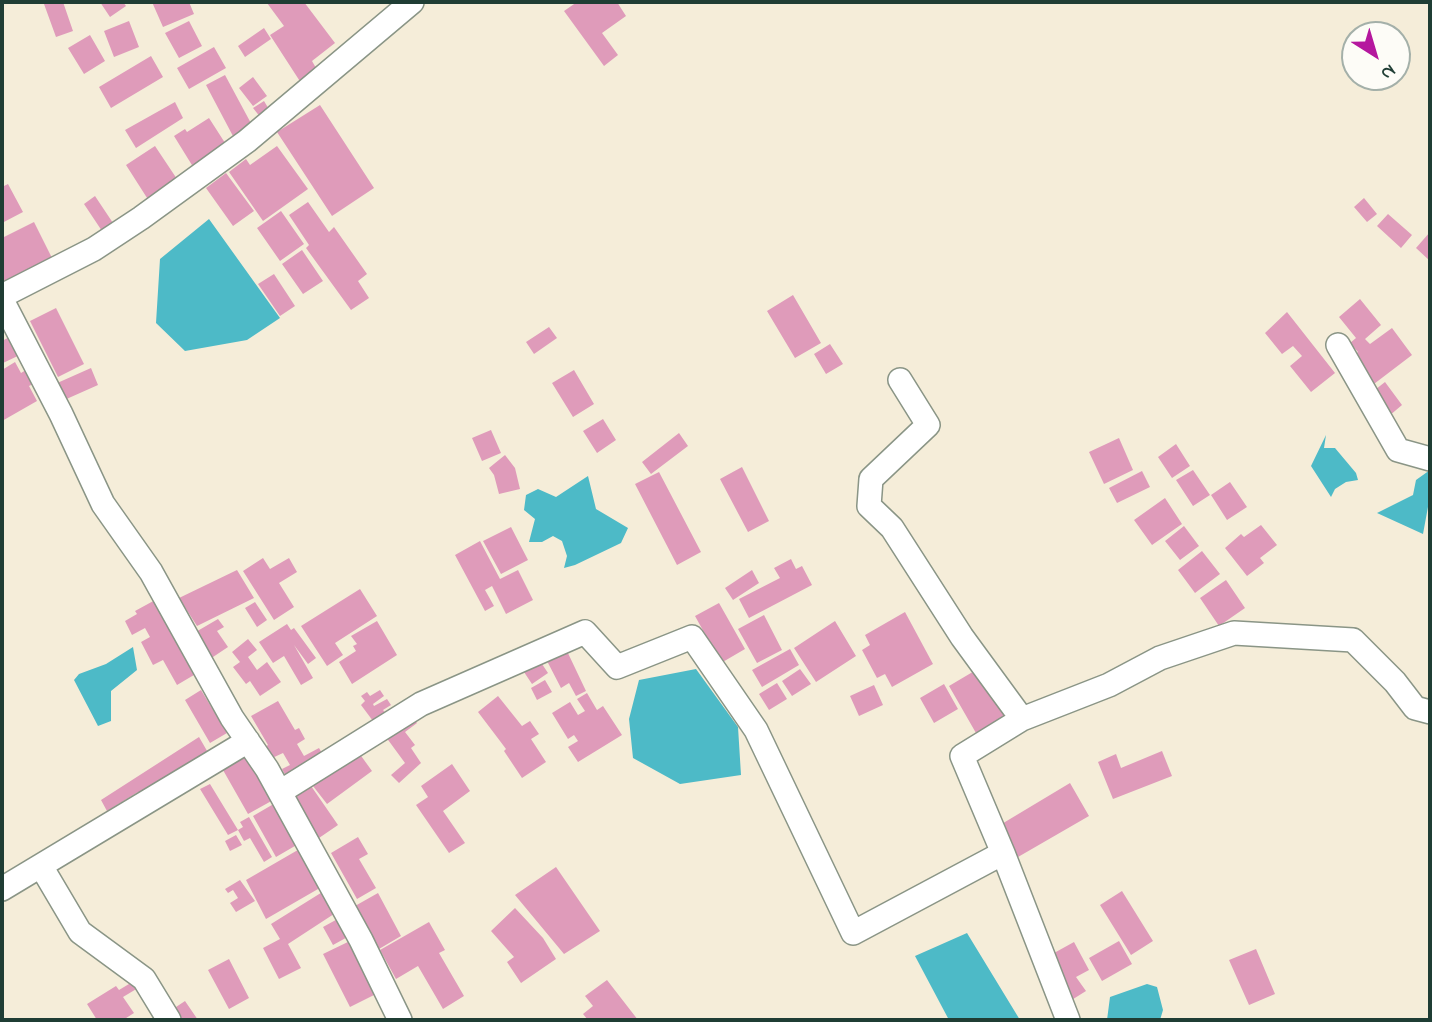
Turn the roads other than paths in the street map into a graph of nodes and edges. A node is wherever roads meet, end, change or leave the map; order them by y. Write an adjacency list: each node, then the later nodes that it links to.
1 (412, 2): 2 (street)
2 (2, 298): 8 (street)
3 (1338, 345): 5 (street)
4 (900, 380): 7 (street)
5 (1430, 459)
6 (1430, 712): 7 (street)
7 (1022, 719): 10 (street)
8 (248, 741): 9 (street); 11 (street)
9 (280, 792): 10 (street); 14 (street)
10 (1003, 853): 15 (street)
11 (41, 866): 12 (street); 13 (street)
12 (2, 889)
13 (169, 1020)
14 (400, 1020)
15 (1068, 1020)

